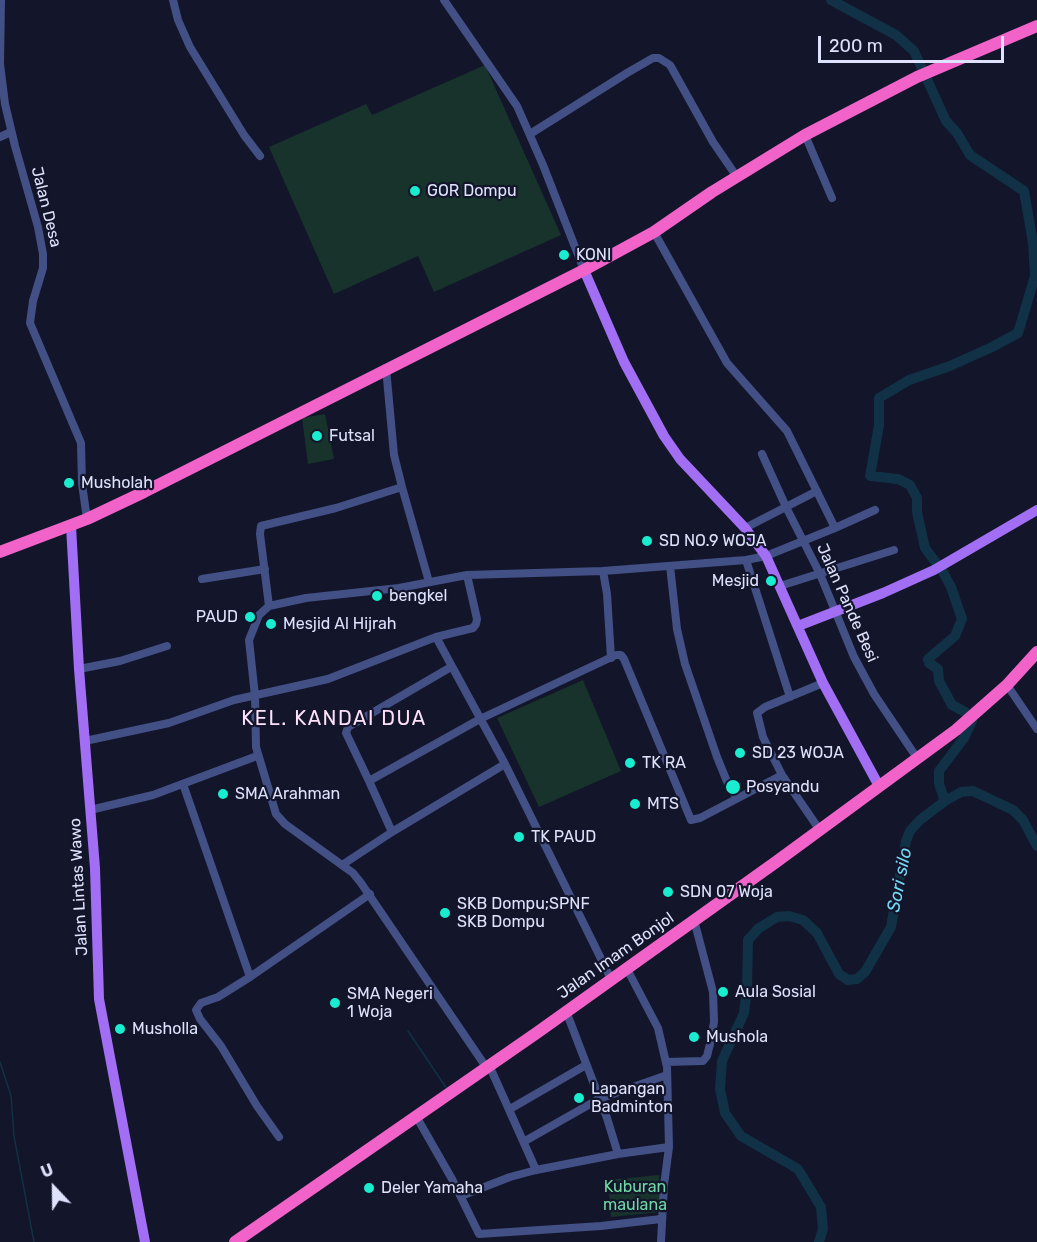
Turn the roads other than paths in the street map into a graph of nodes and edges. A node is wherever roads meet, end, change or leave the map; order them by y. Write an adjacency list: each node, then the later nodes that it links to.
1 (1, 0): 5 (street, Jalan Desa)
2 (173, 0): 9 (street)
3 (444, 0): 6 (street)
4 (1037, 26): 7 (highway)
5 (11, 132): 8 (street); 21 (street, Jalan Desa)
6 (530, 134): 10 (street); 13 (street)
7 (805, 135): 10 (highway); 11 (street)
8 (0, 137)
9 (260, 156)
10 (737, 177): 12 (highway)
11 (832, 198)
12 (654, 232): 13 (highway); 17 (street)
13 (584, 270): 14 (highway); 23 (main road)
14 (386, 369): 16 (street); 21 (highway)
15 (762, 453): 18 (street, Jalan Pande Besi)
16 (402, 487): 32 (street); 37 (street)
17 (817, 491): 18 (street); 24 (street)
18 (786, 507): 23 (street); 25 (street, Jalan Pande Besi)
19 (875, 510): 24 (street)
20 (1036, 512): 40 (main road)
21 (87, 519): 22 (highway)
22 (67, 527): 26 (highway); 28 (highway); 47 (main road, Jalan Lintas Wawo)
23 (745, 528): 29 (main road)
24 (836, 528): 25 (street)
25 (803, 541): 29 (street); 34 (street, Jalan Pande Besi)
26 (0, 546)
27 (894, 550): 34 (street)
28 (0, 552)
29 (766, 556): 30 (street); 38 (main road)
30 (746, 560): 31 (street); 51 (street)
31 (670, 566): 33 (street); 62 (street)
32 (266, 569): 36 (street); 39 (street)
33 (603, 571): 35 (street); 45 (street)
34 (820, 574): 38 (street); 40 (street, Jalan Pande Besi)
35 (467, 575): 37 (street); 42 (street)
36 (202, 579)
37 (429, 582): 39 (street)
38 (780, 586): 41 (main road)
39 (269, 606): 50 (street)
40 (836, 612): 41 (main road); 56 (street, Jalan Pande Besi)
41 (798, 626): 48 (main road)
42 (436, 637): 46 (street); 50 (street)
43 (167, 646): 47 (street)
44 (1037, 652): 49 (highway, Jalan Imam Bonjol)
45 (611, 658): 52 (street); 62 (street)
46 (451, 667): 52 (street); 59 (street)
47 (79, 669): 54 (main road, Jalan Lintas Wawo)
48 (823, 683): 51 (street); 61 (main road)
49 (1008, 685): 53 (street); 56 (highway, Jalan Imam Bonjol)
50 (255, 696): 54 (street); 55 (street)
51 (790, 697): 58 (street)
52 (480, 719): 57 (street); 59 (street)
53 (1037, 729)
54 (85, 741): 63 (main road, Jalan Lintas Wawo)
55 (257, 756): 60 (street); 66 (street)
56 (917, 758): 61 (highway, Jalan Imam Bonjol)
57 (505, 764): 65 (street); 71 (street)
58 (782, 775): 62 (street); 64 (street)
59 (369, 782): 65 (street)
60 (183, 784): 63 (street); 70 (street)
61 (879, 786): 64 (highway, Jalan Imam Bonjol)
62 (737, 798)
63 (90, 810): 87 (main road, Jalan Lintas Wawo)
64 (819, 830): 68 (highway, Jalan Imam Bonjol)
65 (392, 832): 66 (street)
66 (342, 865): 67 (street)
67 (370, 894): 70 (street); 75 (street)
68 (694, 920): 69 (highway, Jalan Imam Bonjol); 73 (street)
69 (627, 969): 71 (highway, Jalan Imam Bonjol); 73 (street)
70 (250, 977): 80 (street)
71 (611, 980): 72 (highway, Jalan Imam Bonjol)
72 (566, 1011): 74 (street); 75 (highway, Jalan Imam Bonjol)
73 (666, 1062): 76 (street)
74 (586, 1065): 77 (street); 78 (street)
75 (488, 1066): 78 (street); 79 (highway, Jalan Imam Bonjol)
76 (667, 1076): 77 (street); 82 (street)
77 (599, 1099): 81 (street); 83 (street)
78 (510, 1109): 81 (street)
79 (416, 1116): 85 (street); 88 (highway, Jalan Imam Bonjol)
80 (279, 1137)
81 (525, 1141): 84 (street)
82 (669, 1147): 83 (street); 86 (street)
83 (618, 1154): 84 (street)
84 (536, 1170): 85 (street)
85 (461, 1196): 86 (street)
86 (661, 1219): 89 (street)
87 (145, 1242)
88 (235, 1242)
89 (661, 1242)

